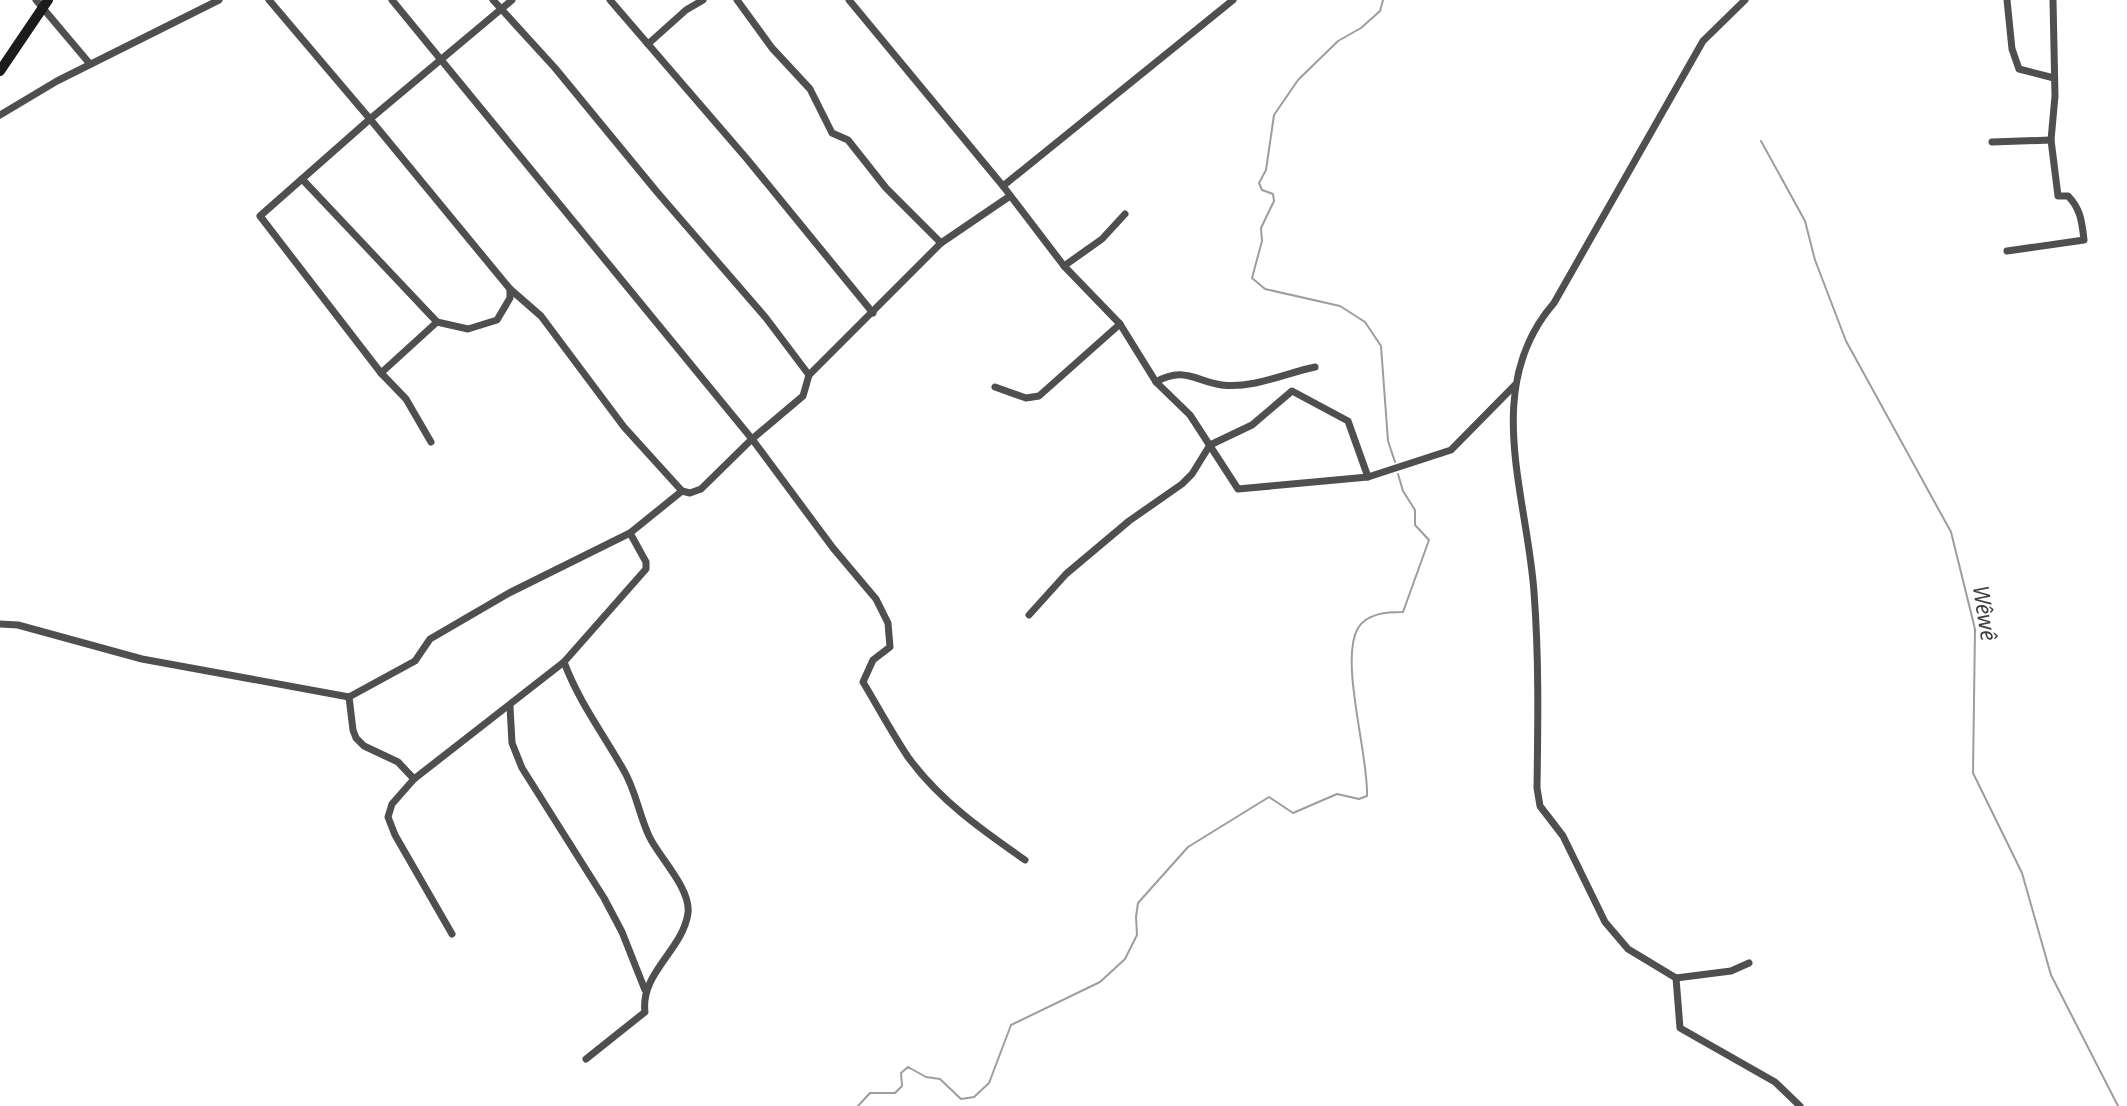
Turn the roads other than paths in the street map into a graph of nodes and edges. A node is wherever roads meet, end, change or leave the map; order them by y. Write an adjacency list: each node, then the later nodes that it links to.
1 (219, 0): 18 (street)
2 (269, 0): 22 (street)
3 (392, 0): 17 (street)
4 (493, 0): 15 (street)
5 (512, 0): 15 (street)
6 (610, 0): 16 (street)
7 (703, 0): 16 (street)
8 (737, 0): 29 (street)
9 (849, 0): 26 (street)
10 (1233, 0): 26 (street)
11 (1745, 0): 40 (street)
12 (2007, 0): 20 (street)
13 (2053, 0): 20 (street)
14 (42, 2): 18 (street); 19 (main road)
15 (499, 8): 17 (street); 38 (street)
16 (648, 44): 33 (street)
17 (440, 58): 22 (street); 42 (street)
18 (90, 64): 21 (street)
19 (0, 71)
20 (2054, 78): 23 (street)
21 (0, 115)
22 (370, 119): 25 (street); 32 (street)
23 (2051, 140): 24 (street); 30 (street)
24 (1992, 142)
25 (302, 179): 34 (street); 37 (street)
26 (1003, 186): 27 (street)
27 (1010, 196): 29 (street); 31 (street)
28 (1125, 214): 31 (street)
29 (941, 243): 33 (street)
30 (2007, 251)
31 (1064, 266): 35 (street)
32 (510, 289): 34 (street); 46 (street)
33 (873, 313): 38 (street)
34 (437, 322): 37 (street)
35 (1120, 324): 39 (street); 41 (street)
36 (1315, 367): 39 (street)
37 (381, 373): 43 (street)
38 (809, 375): 42 (street)
39 (1156, 382): 44 (street)
40 (1515, 385): 45 (street); 57 (street)
41 (995, 387)
42 (752, 439): 46 (street); 54 (street)
43 (431, 442)
44 (1210, 445): 45 (street); 45 (street); 48 (street)
45 (1368, 477)
46 (682, 491): 47 (street)
47 (630, 533): 50 (street); 51 (street)
48 (1029, 615)
49 (0, 624): 51 (street)
50 (564, 662): 52 (street); 58 (street)
51 (349, 697): 53 (street)
52 (510, 707): 53 (street); 58 (street)
53 (414, 779): 55 (street)
54 (1025, 860)
55 (452, 934)
56 (1749, 963): 57 (street)
57 (1676, 978): 60 (street)
58 (645, 990): 59 (street)
59 (586, 1059)
60 (1800, 1106)

